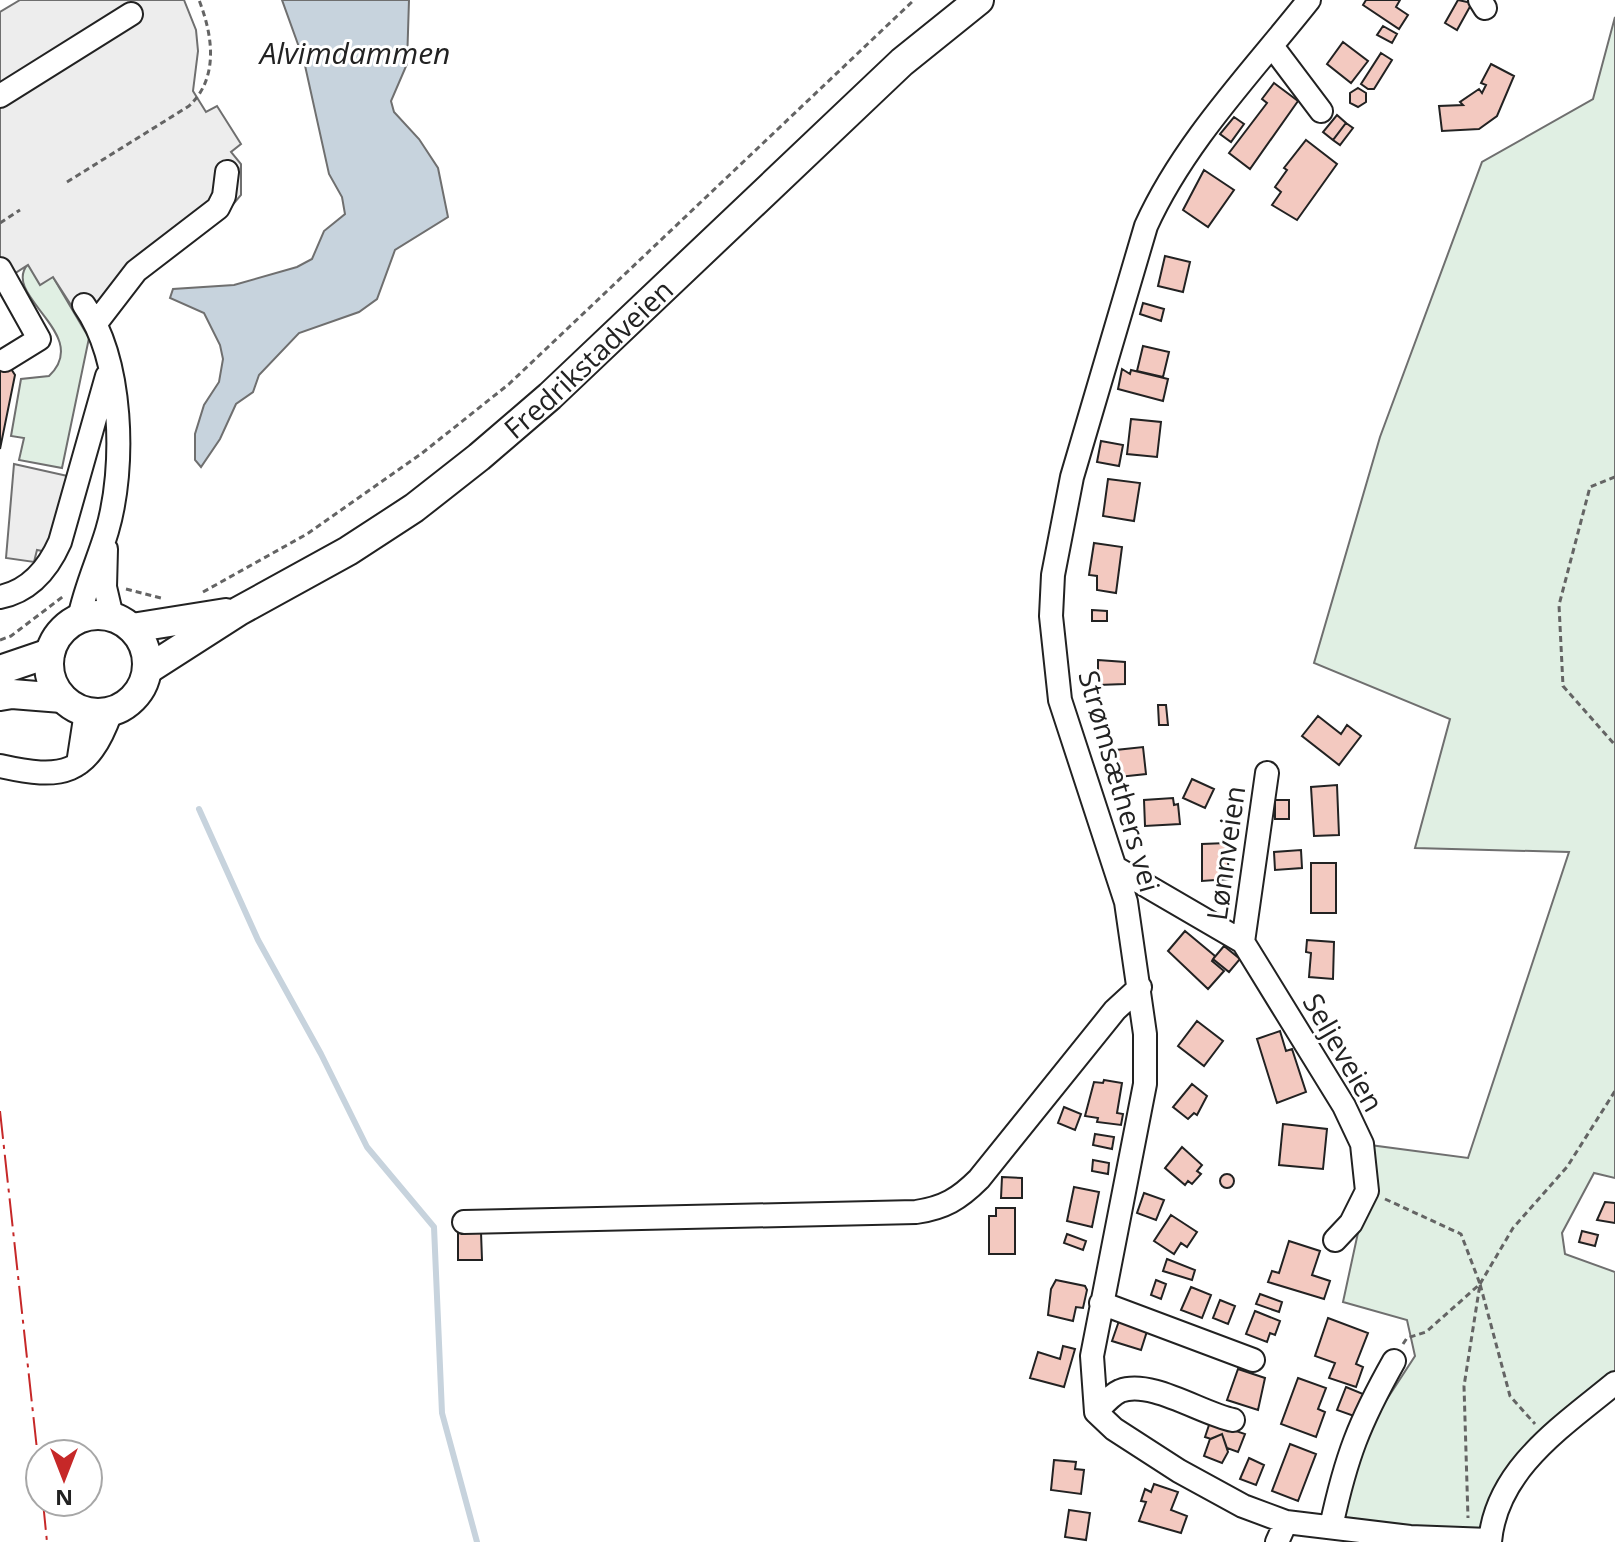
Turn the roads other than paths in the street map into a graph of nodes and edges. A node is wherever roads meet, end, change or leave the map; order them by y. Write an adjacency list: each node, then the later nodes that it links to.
1 (954, 0): 6 (main road, Fredrikstadveien)
2 (979, 0): 6 (main road, Fredrikstadveien)
3 (1309, 0): 5 (street, Strømsæthers vei)
4 (131, 14): 7 (street)
5 (1272, 46): 8 (street); 27 (street, Strømsæthers vei)
6 (902, 62): 17 (main road, Fredrikstadveien)
7 (0, 96)
8 (1321, 111)
9 (227, 172): 12 (street)
10 (0, 269): 11 (street)
11 (5, 360)
12 (110, 364): 13 (street); 14 (street)
13 (81, 470): 14 (street); 16 (street)
14 (116, 475): 15 (street)
15 (95, 587): 18 (street); 19 (street)
16 (0, 597)
17 (239, 611): 19 (main road, Fredrikstadveien); 22 (main road, Fredrikstadveien)
18 (79, 619): 19 (main road); 20 (main road)
19 (122, 622): 22 (main road)
20 (50, 653): 21 (main road); 24 (main road)
21 (0, 670)
22 (147, 670): 24 (main road)
23 (0, 696): 24 (main road)
24 (86, 707): 25 (street)
25 (0, 766)
26 (1267, 773): 28 (street, Lønnveien)
27 (1116, 868): 28 (street); 29 (street, Strømsæthers vei)
28 (1243, 942): 31 (street, Seljeveien)
29 (1140, 987): 30 (street); 32 (street, Strømsæthers vei)
30 (464, 1222)
31 (1335, 1240)
32 (1101, 1303): 33 (street); 36 (street, Strømsæthers vei)
33 (1253, 1360)
34 (1394, 1361): 38 (street)
35 (1615, 1383): 40 (street)
36 (1096, 1412): 37 (street); 39 (street)
37 (1233, 1420)
38 (1331, 1527): 39 (street); 40 (street)
39 (1282, 1532)
40 (1482, 1541)

